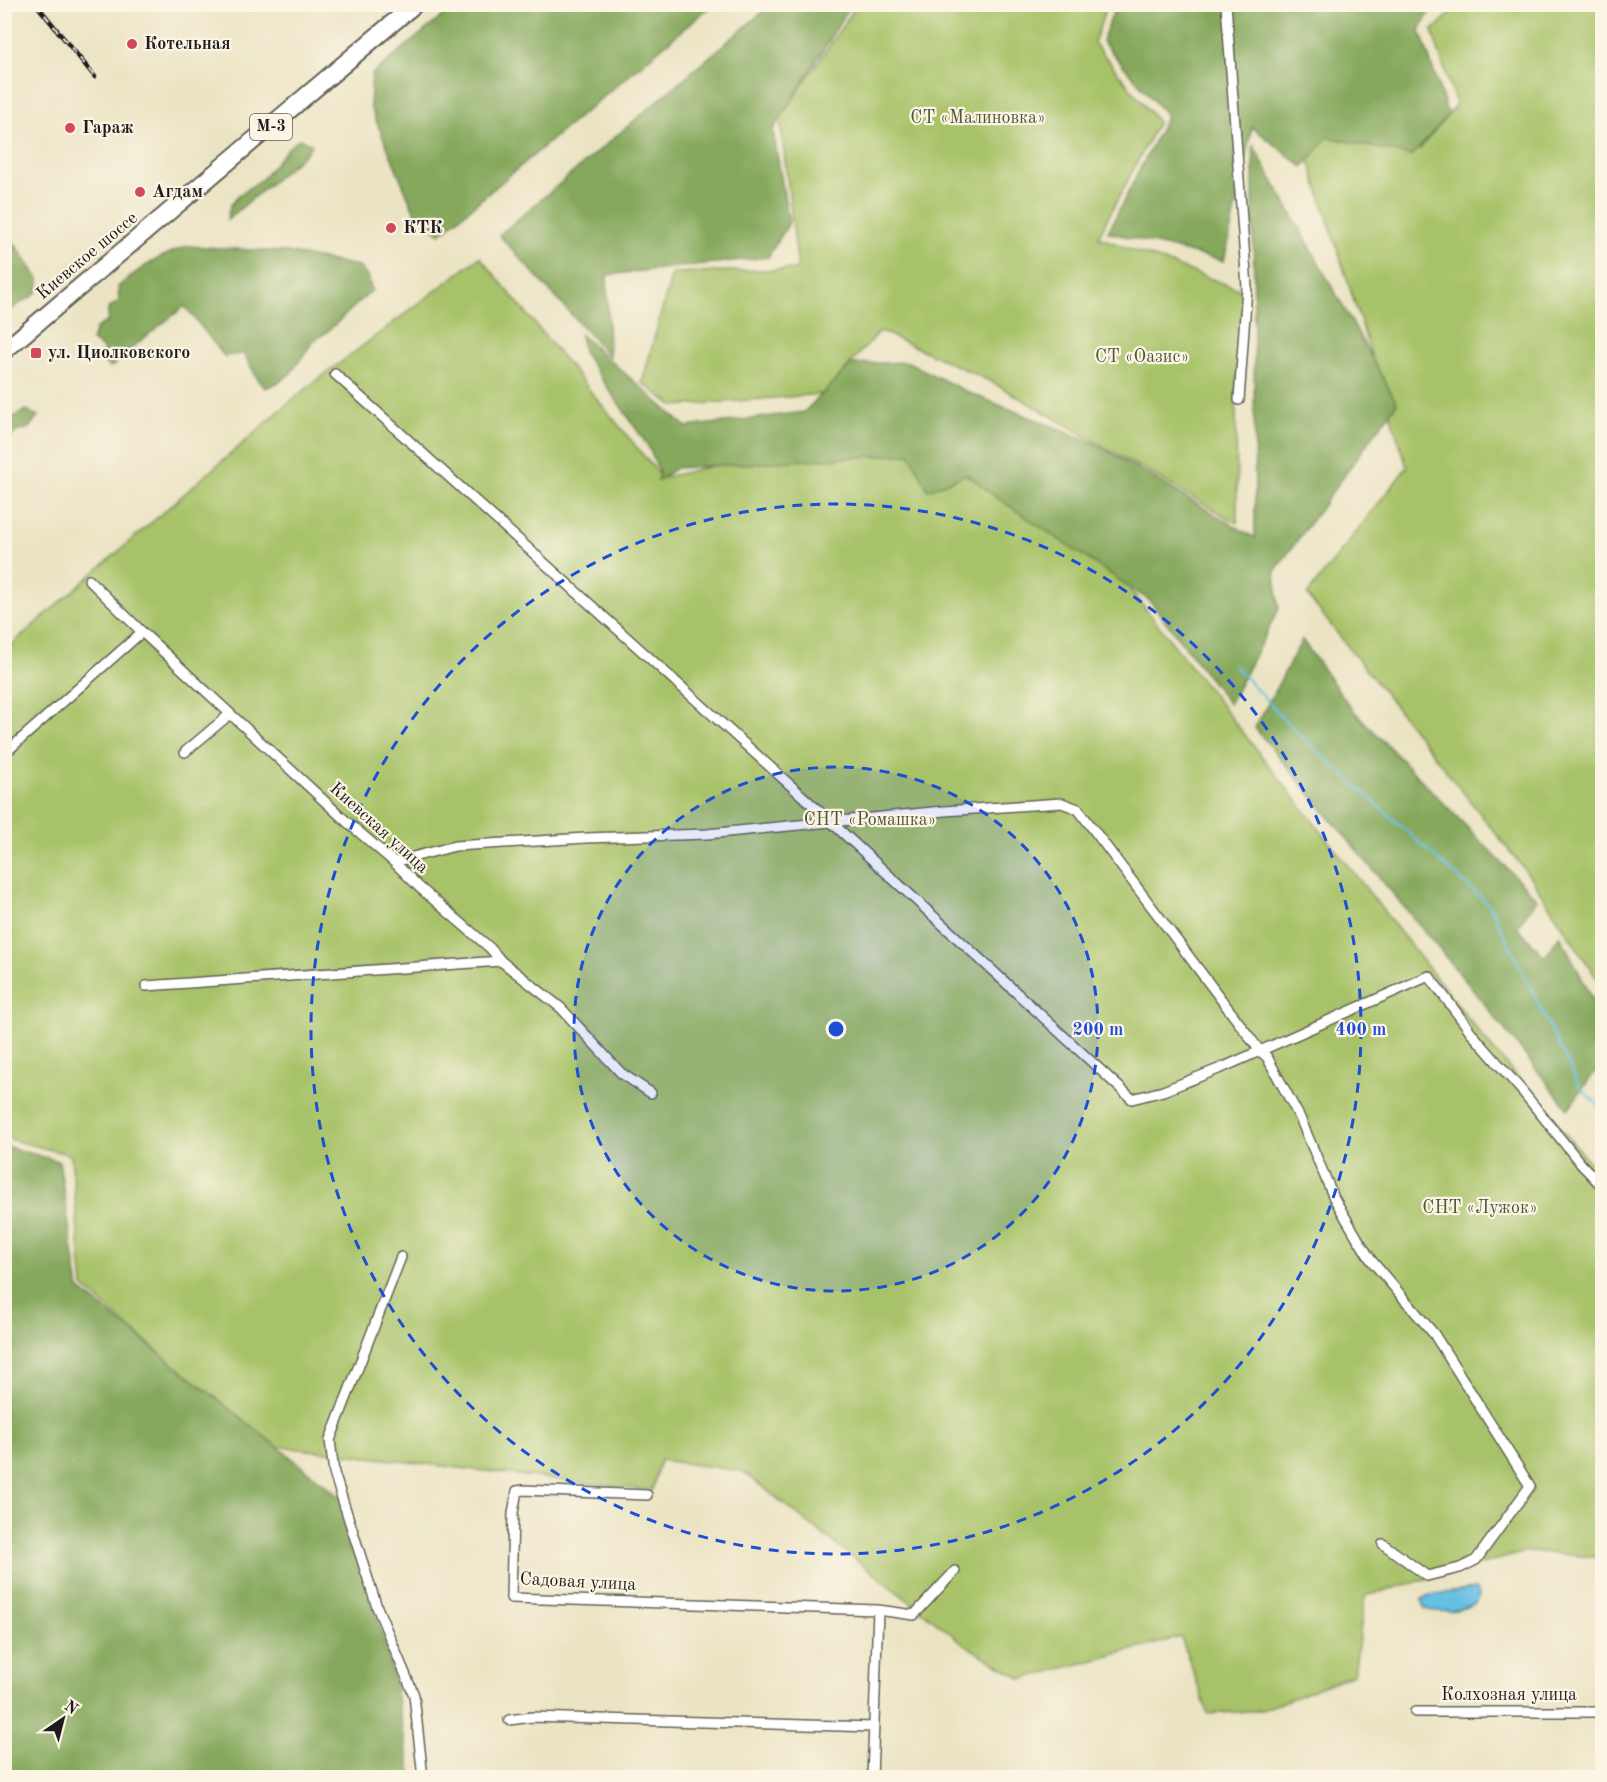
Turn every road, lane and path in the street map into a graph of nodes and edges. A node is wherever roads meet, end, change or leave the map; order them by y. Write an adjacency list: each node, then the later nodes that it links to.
1 (415, 4): 3 (highway, Киевское шоссе / М-3)
2 (1226, 4): 5 (street)
3 (4, 351)
4 (335, 374): 11 (street)
5 (1239, 400)
6 (89, 580): 7 (street, Киевская улица)
7 (142, 632): 8 (street, Киевская улица); 10 (street)
8 (230, 714): 9 (street); 12 (street, Киевская улица)
9 (185, 752)
10 (4, 754)
11 (830, 821): 12 (street); 15 (street); 15 (street)
12 (394, 862): 13 (street, Киевская улица)
13 (501, 961): 14 (street); 16 (street, Киевская улица)
14 (146, 986)
15 (1260, 1051): 17 (street); 20 (street)
16 (651, 1093)
17 (1602, 1186)
18 (401, 1257): 27 (street)
19 (648, 1495): 22 (street, Садовая улица)
20 (1383, 1544)
21 (955, 1571): 22 (street)
22 (878, 1610): 26 (street)
23 (1415, 1712): 24 (street, Колхозная улица)
24 (1602, 1712)
25 (509, 1720): 26 (street)
26 (873, 1727): 28 (street)
27 (423, 1778)
28 (872, 1778)

